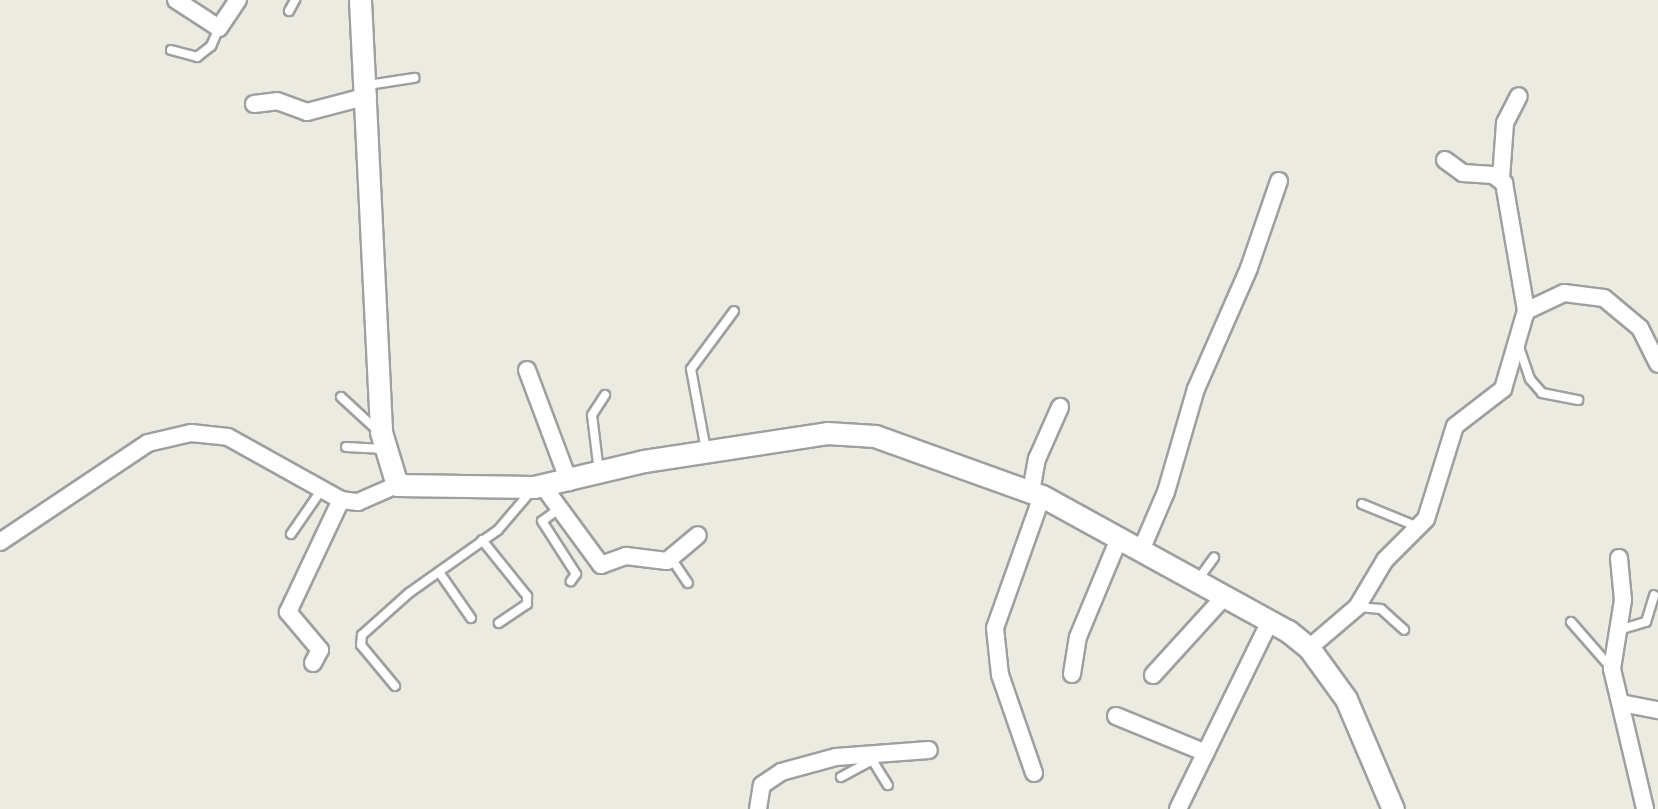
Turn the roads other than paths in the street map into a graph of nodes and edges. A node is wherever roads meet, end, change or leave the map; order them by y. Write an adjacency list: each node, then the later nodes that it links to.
1 (176, 0): 6 (street)
2 (238, 0): 6 (street)
3 (295, 0): 5 (lane)
4 (360, 0): 9 (street)
5 (289, 11)
6 (219, 28): 7 (lane)
7 (171, 50)
8 (414, 78): 9 (lane)
9 (368, 91): 11 (street); 24 (street)
10 (1519, 96): 13 (street)
11 (254, 104)
12 (1445, 160): 13 (street)
13 (1501, 180): 16 (street)
14 (1280, 181): 42 (street)
15 (734, 311): 26 (lane)
16 (1526, 311): 17 (street); 18 (street)
17 (1517, 341): 22 (lane); 36 (street)
18 (1658, 364)
19 (527, 370): 28 (street)
20 (605, 395): 27 (lane)
21 (341, 397): 24 (lane)
22 (1578, 400)
23 (1060, 407): 32 (street)
24 (383, 441): 25 (lane); 29 (street)
25 (346, 447)
26 (706, 454): 27 (street); 32 (street)
27 (599, 472): 28 (street)
28 (569, 482): 30 (street)
29 (397, 485): 30 (street); 33 (street)
30 (539, 487): 35 (street); 40 (lane)
31 (322, 489): 33 (street); 37 (lane); 41 (street)
32 (1036, 494): 39 (street); 71 (street)
33 (341, 500): 60 (street)
34 (1362, 504): 36 (lane)
35 (556, 511): 43 (street); 47 (lane)
36 (1418, 527): 52 (street)
37 (291, 534)
38 (698, 535): 43 (street)
39 (1120, 536): 42 (street); 62 (street)
40 (483, 540): 46 (lane); 56 (lane)
41 (0, 542)
42 (1142, 548): 48 (street)
43 (671, 558): 49 (lane)
44 (1214, 558): 48 (lane)
45 (1619, 558): 58 (street)
46 (439, 572): 53 (lane); 64 (lane)
47 (571, 581)
48 (1197, 581): 51 (street)
49 (688, 583)
50 (1654, 596): 58 (lane)
51 (1224, 597): 54 (street); 63 (street)
52 (1357, 607): 57 (lane); 59 (street)
53 (471, 618)
54 (1270, 621): 59 (street); 69 (street)
55 (1570, 622): 61 (lane)
56 (499, 623)
57 (1404, 630)
58 (1619, 630): 61 (street)
59 (1309, 648): 76 (street)
60 (313, 663)
61 (1612, 669): 65 (street)
62 (1072, 674)
63 (1153, 675)
64 (395, 686)
65 (1621, 703): 66 (street); 77 (street)
66 (1658, 710)
67 (1116, 716): 69 (street)
68 (930, 750): 70 (street)
69 (1206, 753): 75 (street)
70 (879, 758): 72 (lane); 73 (lane); 74 (street)
71 (1034, 773)
72 (841, 777)
73 (888, 785)
74 (758, 809)
75 (1178, 809)
76 (1393, 809)
77 (1645, 809)

